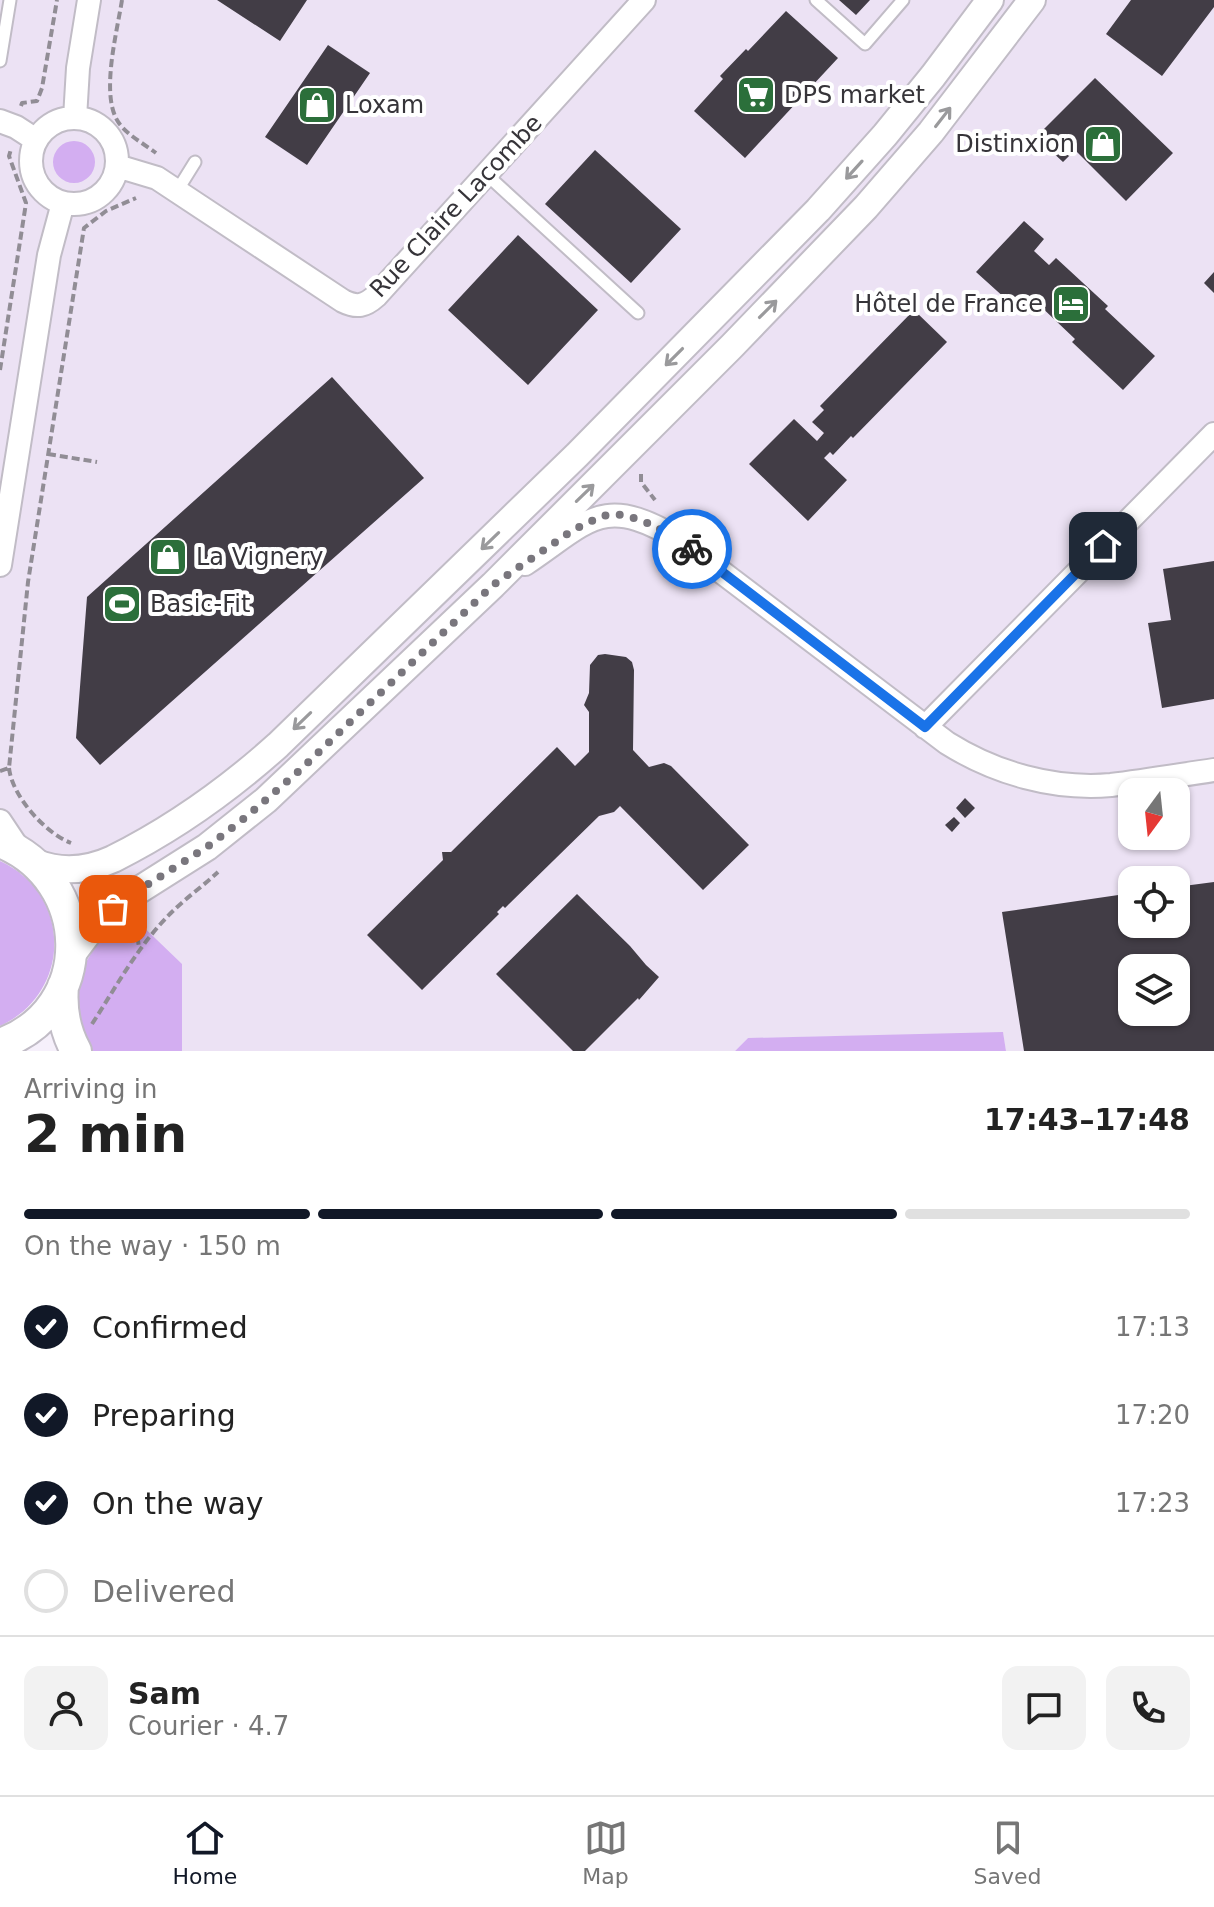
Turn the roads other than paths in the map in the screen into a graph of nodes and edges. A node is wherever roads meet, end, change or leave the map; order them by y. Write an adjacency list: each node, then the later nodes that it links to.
1 (10, 0): 8 (lane)
2 (89, 0): 9 (street)
3 (644, 0): 14 (street, Rue Claire Lacombe)
4 (816, 0): 5 (lane)
5 (903, 0)
6 (990, 0): 24 (street, one-way to 24)
7 (1032, 0): 20 (street, one-way to 7)
8 (0, 61)
9 (75, 118): 11 (street); 13 (street)
10 (8, 124): 11 (street)
11 (36, 140): 16 (street)
12 (195, 162): 15 (lane)
13 (117, 166): 15 (street, Rue Claire Lacombe); 16 (street)
14 (486, 174): 15 (street, Rue Claire Lacombe); 17 (lane)
15 (177, 191)
16 (63, 203): 19 (street)
17 (638, 313)
18 (1214, 434): 21 (street)
19 (0, 565)
20 (493, 585): 21 (street); 25 (street)
21 (925, 727): 22 (street)
22 (1214, 770)
23 (0, 821): 24 (street)
24 (19, 852): 25 (main road)
25 (71, 956): 26 (main road)
26 (63, 986): 27 (main road); 28 (main road)
27 (2, 1048)
28 (76, 1051)

